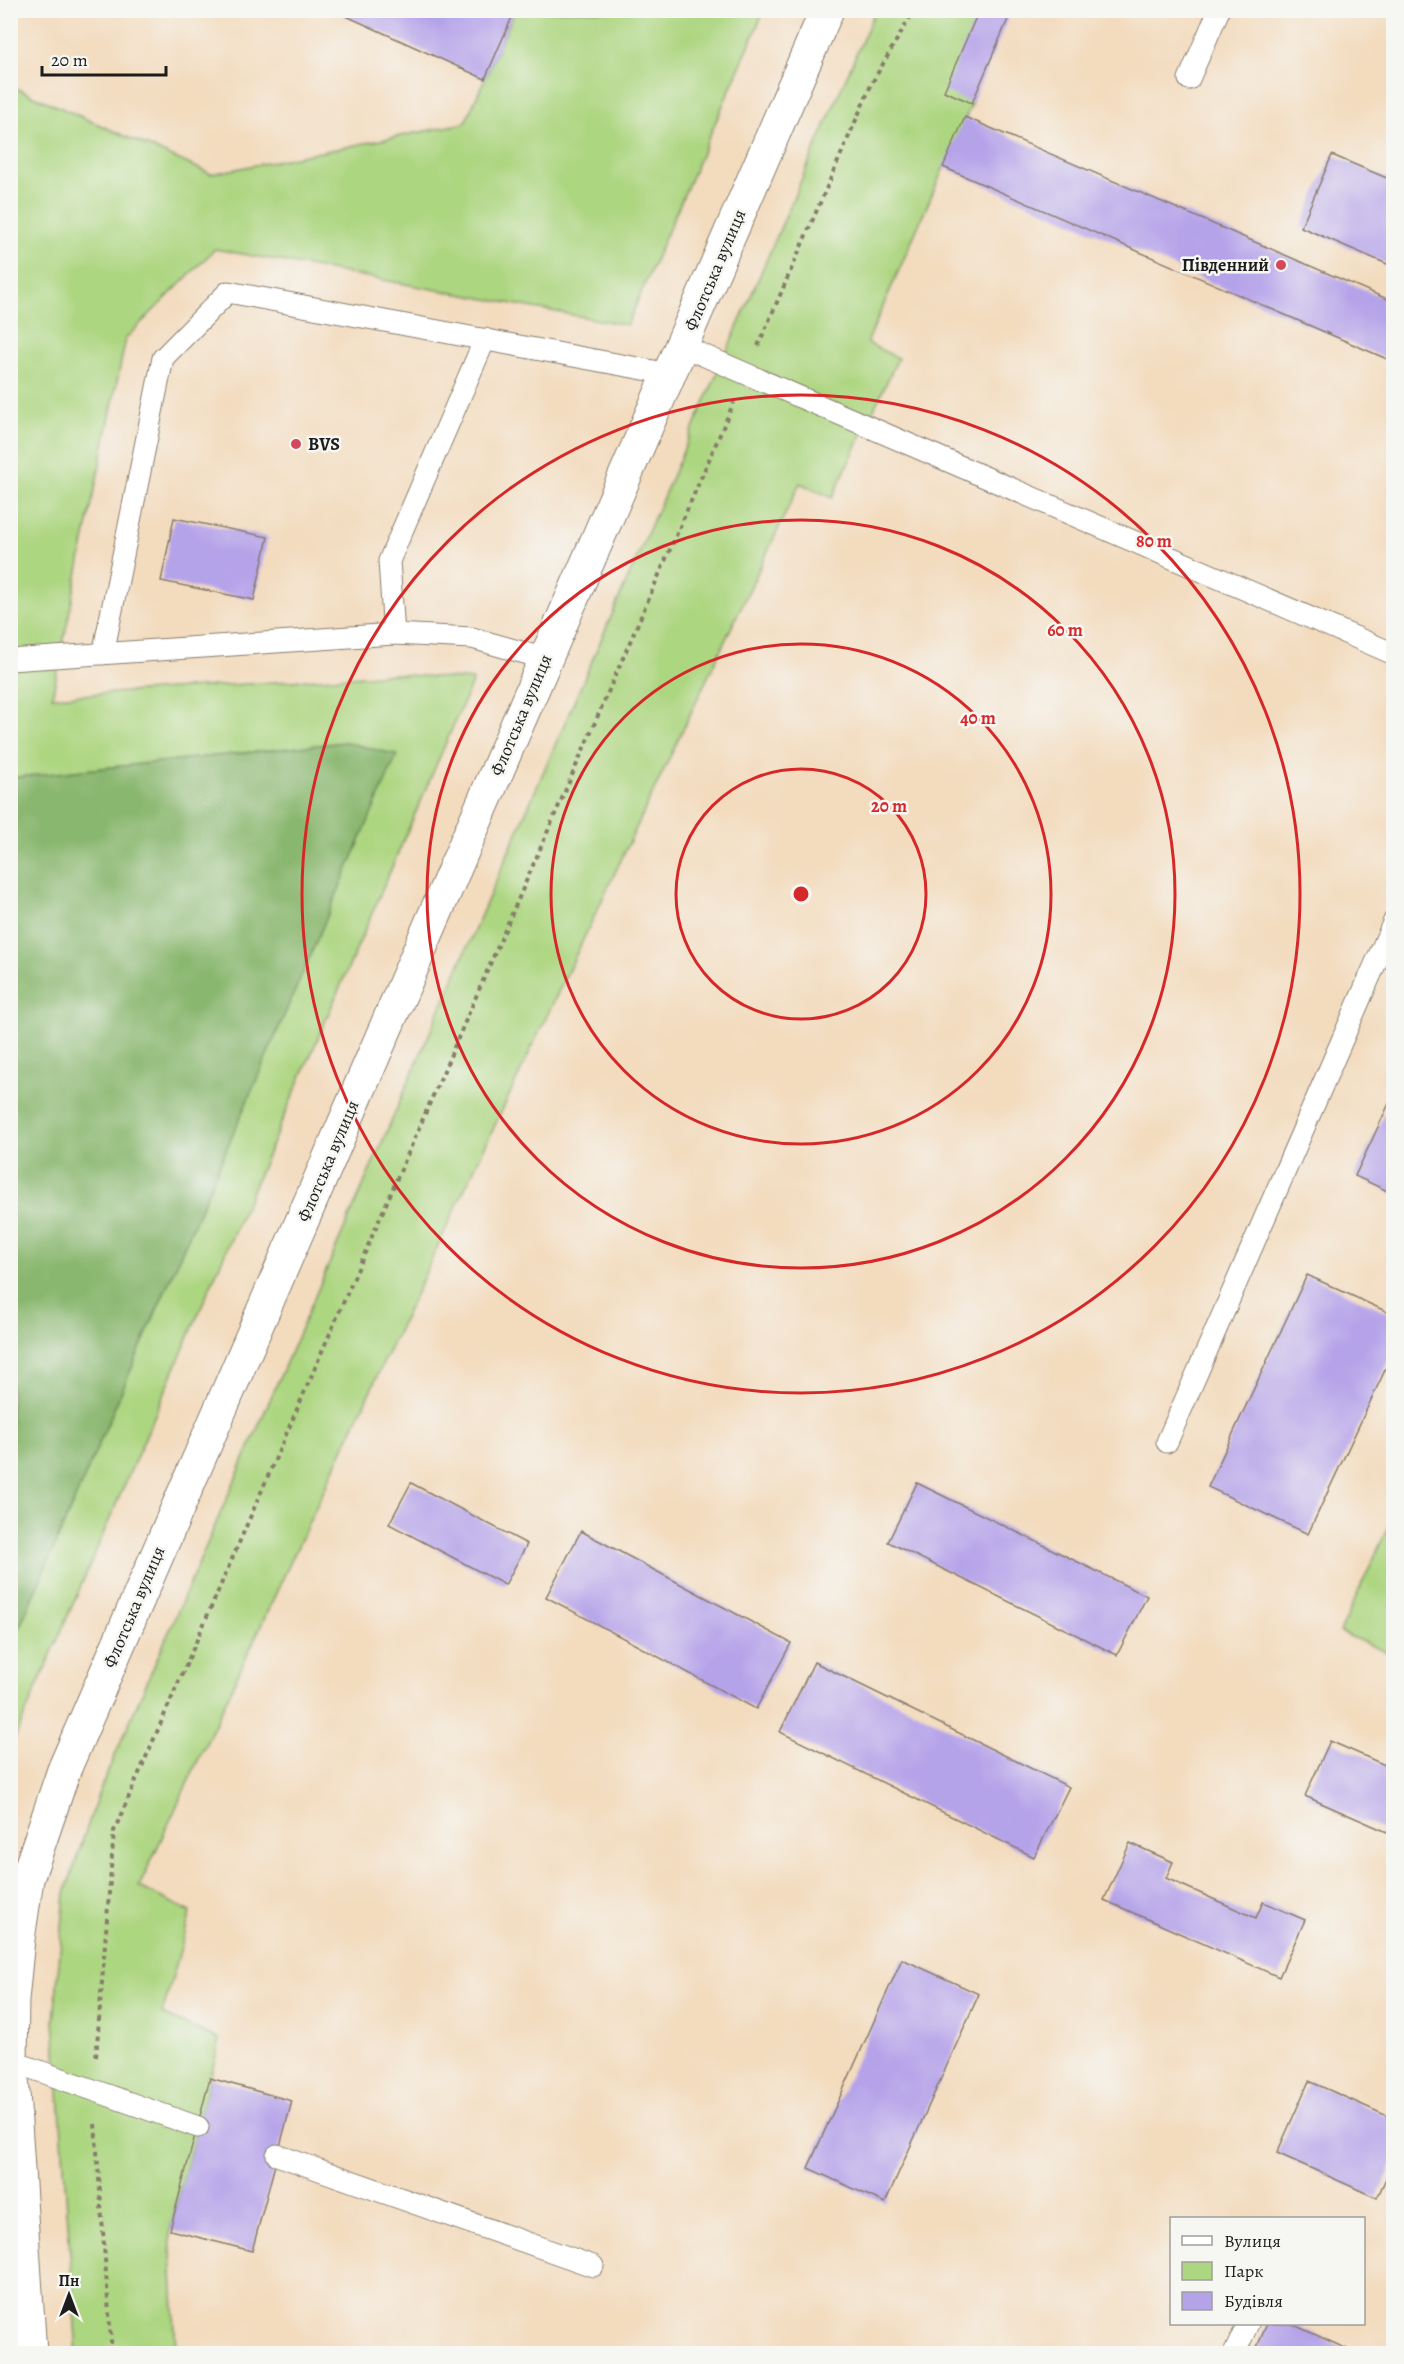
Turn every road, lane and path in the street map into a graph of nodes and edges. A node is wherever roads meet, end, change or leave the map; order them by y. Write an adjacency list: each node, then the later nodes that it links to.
1 (827, 10): 6 (street, Флотська вулиця)
2 (914, 10): 7 (path)
3 (1219, 10): 4 (lane)
4 (1189, 79)
5 (485, 339): 6 (lane); 8 (lane); 9 (lane)
6 (676, 360): 7 (lane); 11 (street, Флотська вулиця)
7 (746, 374): 10 (lane); 17 (path)
8 (394, 634): 9 (lane); 11 (lane)
9 (103, 654): 12 (lane)
10 (1394, 654)
11 (546, 658): 15 (street, Флотська вулиця)
12 (10, 660)
13 (1394, 921): 14 (lane)
14 (1167, 1442)
15 (19, 1877): 16 (street, Флотська вулиця)
16 (11, 2061): 17 (lane); 22 (street, Флотська вулиця)
17 (93, 2090): 18 (lane); 23 (path)
18 (198, 2127)
19 (277, 2155): 20 (lane)
20 (593, 2266)
21 (1248, 2325): 24 (lane)
22 (30, 2354)
23 (112, 2354)
24 (1234, 2354)

